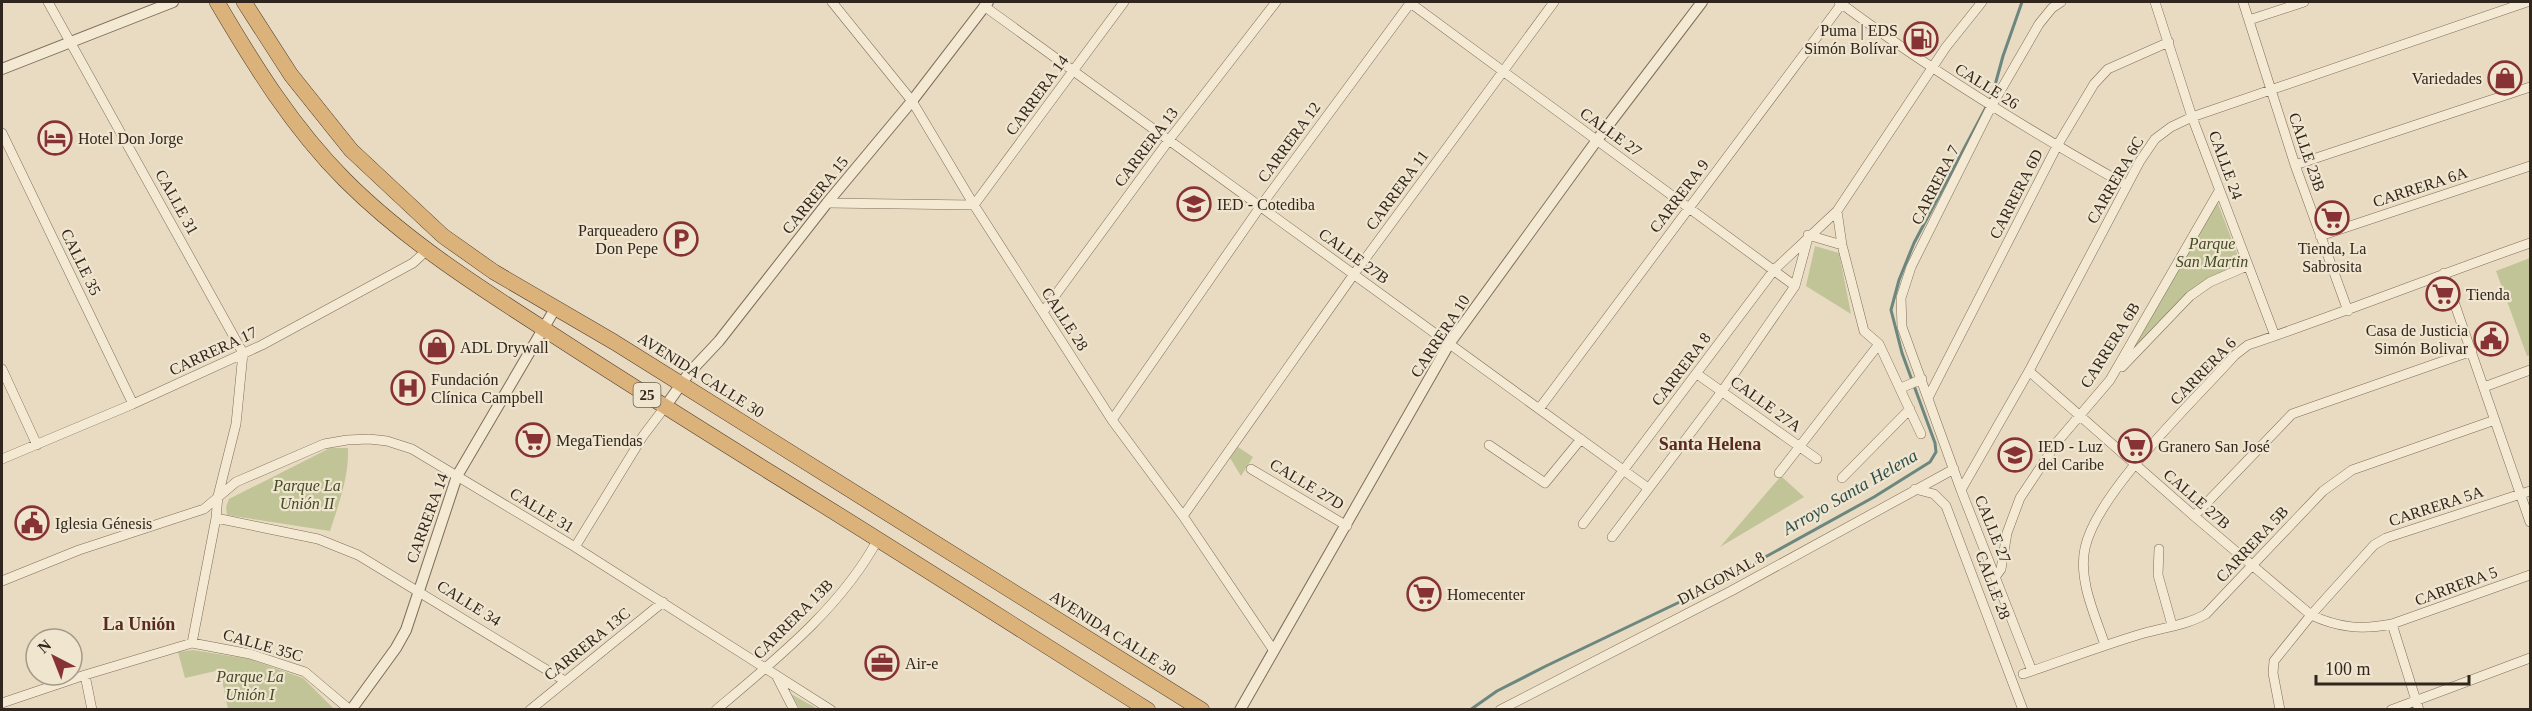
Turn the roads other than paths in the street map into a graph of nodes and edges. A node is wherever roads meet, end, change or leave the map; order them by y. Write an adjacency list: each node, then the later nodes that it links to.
1 (48, 2): 21 (street, CALLE 31)
2 (173, 2): 21 (street)
3 (217, 2): 48 (highway, 25)
4 (244, 2): 54 (highway, AVENIDA CALLE 30 / 25)
5 (832, 2): 28 (street, CALLE 28)
6 (1124, 2): 24 (street, CARRERA 14)
7 (1276, 2): 32 (street, CARRERA 13)
8 (1410, 2): 25 (street, CALLE 27); 41 (street, CARRERA 12)
9 (1554, 2): 25 (street, CARRERA 11)
10 (1702, 2): 33 (street, CARRERA 10)
11 (1841, 2): 23 (street, CALLE 26); 42 (street, CARRERA 9)
12 (1982, 2): 23 (street, CARRERA 8)
13 (2061, 2): 29 (street, CARRERA 7)
14 (2156, 2): 20 (street, CALLE 24)
15 (2243, 2): 19 (street, CALLE 23B)
16 (2304, 2): 19 (street)
17 (2527, 2): 27 (street, CARRERA 6C)
18 (986, 4): 24 (street, CALLE 27B); 28 (street, CARRERA 15)
19 (2249, 20): 27 (street, CALLE 23B)
20 (2169, 42): 30 (street, CALLE 24); 34 (street, CARRERA 6D)
21 (70, 44): 22 (street); 62 (street, CALLE 31)
22 (2, 69)
23 (1931, 69): 29 (street, CALLE 26); 43 (street, CARRERA 8)
24 (1073, 71): 32 (street, CALLE 27B); 40 (street, CARRERA 14)
25 (1503, 71): 33 (street, CALLE 27); 52 (street, CARRERA 11)
26 (2530, 87): 35 (street)
27 (2271, 91): 30 (street, CARRERA 6C); 35 (street, CALLE 23B)
28 (912, 100): 39 (street, CARRERA 15); 40 (street, CALLE 28)
29 (1991, 107): 34 (street, CALLE 26); 67 (street, CARRERA 7)
30 (2192, 117): 37 (street, CARRERA 6C); 38 (street, CALLE 24)
31 (2, 133): 74 (street, CALLE 35)
32 (1169, 140): 41 (street, CALLE 27B); 56 (street, CARRERA 13)
33 (1597, 140): 42 (street, CALLE 27); 59 (street, CARRERA 10)
34 (2057, 146): 37 (street, CALLE 26); 73 (street, CARRERA 6D)
35 (2295, 165): 45 (street, CALLE 23B)
36 (2530, 166): 45 (street, CARRERA 6A)
37 (2126, 185): 65 (street, CARRERA 6C)
38 (2219, 190): 49 (street, CALLE 24); 68 (street, CARRERA 6B)
39 (827, 202): 40 (street); 69 (street, CARRERA 15)
40 (974, 205): 56 (street, CALLE 28)
41 (1260, 207): 52 (street, CALLE 27B); 79 (street, CARRERA 12)
42 (1689, 208): 50 (street, CALLE 27); 76 (street, CARRERA 9)
43 (1837, 211): 44 (street, CARRERA 8); 47 (street)
44 (1808, 235): 47 (street); 50 (street, CARRERA 8); 53 (street)
45 (2320, 236): 55 (street, CALLE 23B)
46 (2530, 243): 51 (street, CARRERA 6)
47 (1842, 245): 60 (street)
48 (426, 251): 57 (highway, 25); 62 (street, CARRERA 17)
49 (2247, 266): 58 (street, CALLE 24); 68 (street)
50 (1774, 270): 53 (street, CALLE 27); 66 (street, CARRERA 8)
51 (2444, 273): 55 (street, CARRERA 6); 61 (street)
52 (1354, 274): 59 (street, CALLE 27B); 100 (street, CARRERA 11)
53 (1795, 286): 72 (street)
54 (556, 307): 57 (street, CARRERA 14); 69 (highway, AVENIDA CALLE 30 / 25)
55 (2348, 311): 58 (street, CARRERA 6)
56 (1043, 312): 79 (street, CALLE 28)
57 (543, 328): 75 (highway, 25); 93 (street, CARRERA 14)
58 (2275, 336): 88 (street, CARRERA 6)
59 (1449, 344): 76 (street, CALLE 27B); 105 (street, CARRERA 10)
60 (1879, 344): 70 (street); 85 (street)
61 (2472, 351): 71 (street); 101 (street)
62 (243, 353): 74 (street, CARRERA 17); 99 (street)
63 (2, 369): 83 (street)
64 (2530, 370): 71 (street)
65 (2029, 371): 78 (street, CALLE 27B); 97 (street, CARRERA 6C)
66 (1697, 374): 72 (street, CALLE 27A); 91 (street, CARRERA 8)
67 (1919, 380): 70 (street); 73 (street, CARRERA 7)
68 (2110, 380): 78 (street, CARRERA 6B)
69 (681, 385): 75 (street, CARRERA 15); 137 (highway, AVENIDA CALLE 30 / 25)
70 (1904, 387): 77 (street)
71 (2484, 387): 80 (street)
72 (1723, 390): 85 (street, CALLE 27A); 95 (street)
73 (1928, 398): 90 (street, CALLE 27)
74 (134, 404): 83 (street, CARRERA 17)
75 (665, 407): 107 (highway, 25); 108 (street)
76 (1539, 409): 82 (street, CALLE 27B)
77 (1910, 410): 81 (street); 94 (street)
78 (2080, 416): 88 (street, CALLE 27B); 112 (street, CARRERA 6B)
79 (1112, 420): 100 (street, CALLE 28)
80 (2495, 420): 98 (street); 110 (street, CARRERA 5B)
81 (1921, 434)
82 (1581, 439): 84 (street); 91 (street, CALLE 27B)
83 (37, 445): 86 (street, CARRERA 17)
84 (1489, 445)
85 (1800, 446): 87 (street, CALLE 27A); 92 (street)
86 (2, 459)
87 (1817, 459)
88 (2135, 465): 101 (street, CALLE 27B); 120 (street, CARRERA 6)
89 (1251, 469): 105 (street, CALLE 27D)
90 (1954, 469): 96 (street, DIAGONAL 8); 97 (street, CALLE 27)
91 (1624, 470): 95 (street, CALLE 27B); 104 (street, CARRERA 8)
92 (1779, 473)
93 (457, 476): 99 (street, CALLE 31); 108 (street, CALLE 31); 114 (street, CARRERA 14)
94 (1842, 478)
95 (1648, 488): 106 (street)
96 (1915, 489): 139 (street, DIAGONAL 8); 140 (street, CALLE 28)
97 (1961, 490): 112 (street, CALLE 27)
98 (2526, 493): 103 (street); 116 (street, CARRERA 5A)
99 (218, 496): 102 (street); 113 (street, CALLE 31)
100 (1183, 516): 121 (street, CALLE 28)
101 (2194, 516): 110 (street, CALLE 27B)
102 (216, 518): 114 (street, CALLE 34); 119 (street)
103 (2530, 522)
104 (1583, 524)
105 (1347, 525): 121 (street, CARRERA 10)
106 (1612, 537)
107 (878, 539): 123 (street, CARRERA 13B); 136 (highway, 25)
108 (575, 547): 115 (street, CALLE 31)
109 (2159, 549): 118 (street)
110 (2253, 566): 116 (street, CALLE 27B); 118 (street, CARRERA 5B)
111 (2530, 575): 117 (street, CARRERA 5)
112 (1991, 578): 124 (street, CALLE 27)
113 (2, 581)
114 (418, 590): 127 (street, CALLE 34); 131 (street, CARRERA 14)
115 (663, 602): 123 (street, CALLE 31); 127 (street, CARRERA 13C)
116 (2311, 615): 117 (street, CALLE 27B); 141 (street, CARRERA 5A)
117 (2392, 624): 129 (street)
118 (2172, 625): 120 (street, CARRERA 5B)
119 (192, 643): 125 (street); 131 (street, CALLE 35C)
120 (2105, 645): 124 (street, CARRERA 5B)
121 (1274, 651): 138 (street, CARRERA 10)
122 (2530, 658): 129 (street)
123 (765, 668): 126 (street, CALLE 31); 133 (street, CARRERA 13B)
124 (2027, 673)
125 (85, 675): 128 (street); 130 (street)
126 (776, 676): 134 (street); 135 (street, CALLE 31)
127 (565, 681): 132 (street, CARRERA 13C)
128 (2, 704)
129 (2417, 705): 142 (street)
130 (92, 710)
131 (350, 710)
132 (530, 710)
133 (716, 710)
134 (794, 710)
135 (831, 710)
136 (1148, 710)
137 (1202, 710)
138 (1240, 710)
139 (1500, 710)
140 (2023, 710)
141 (2280, 710)
142 (2391, 710)

